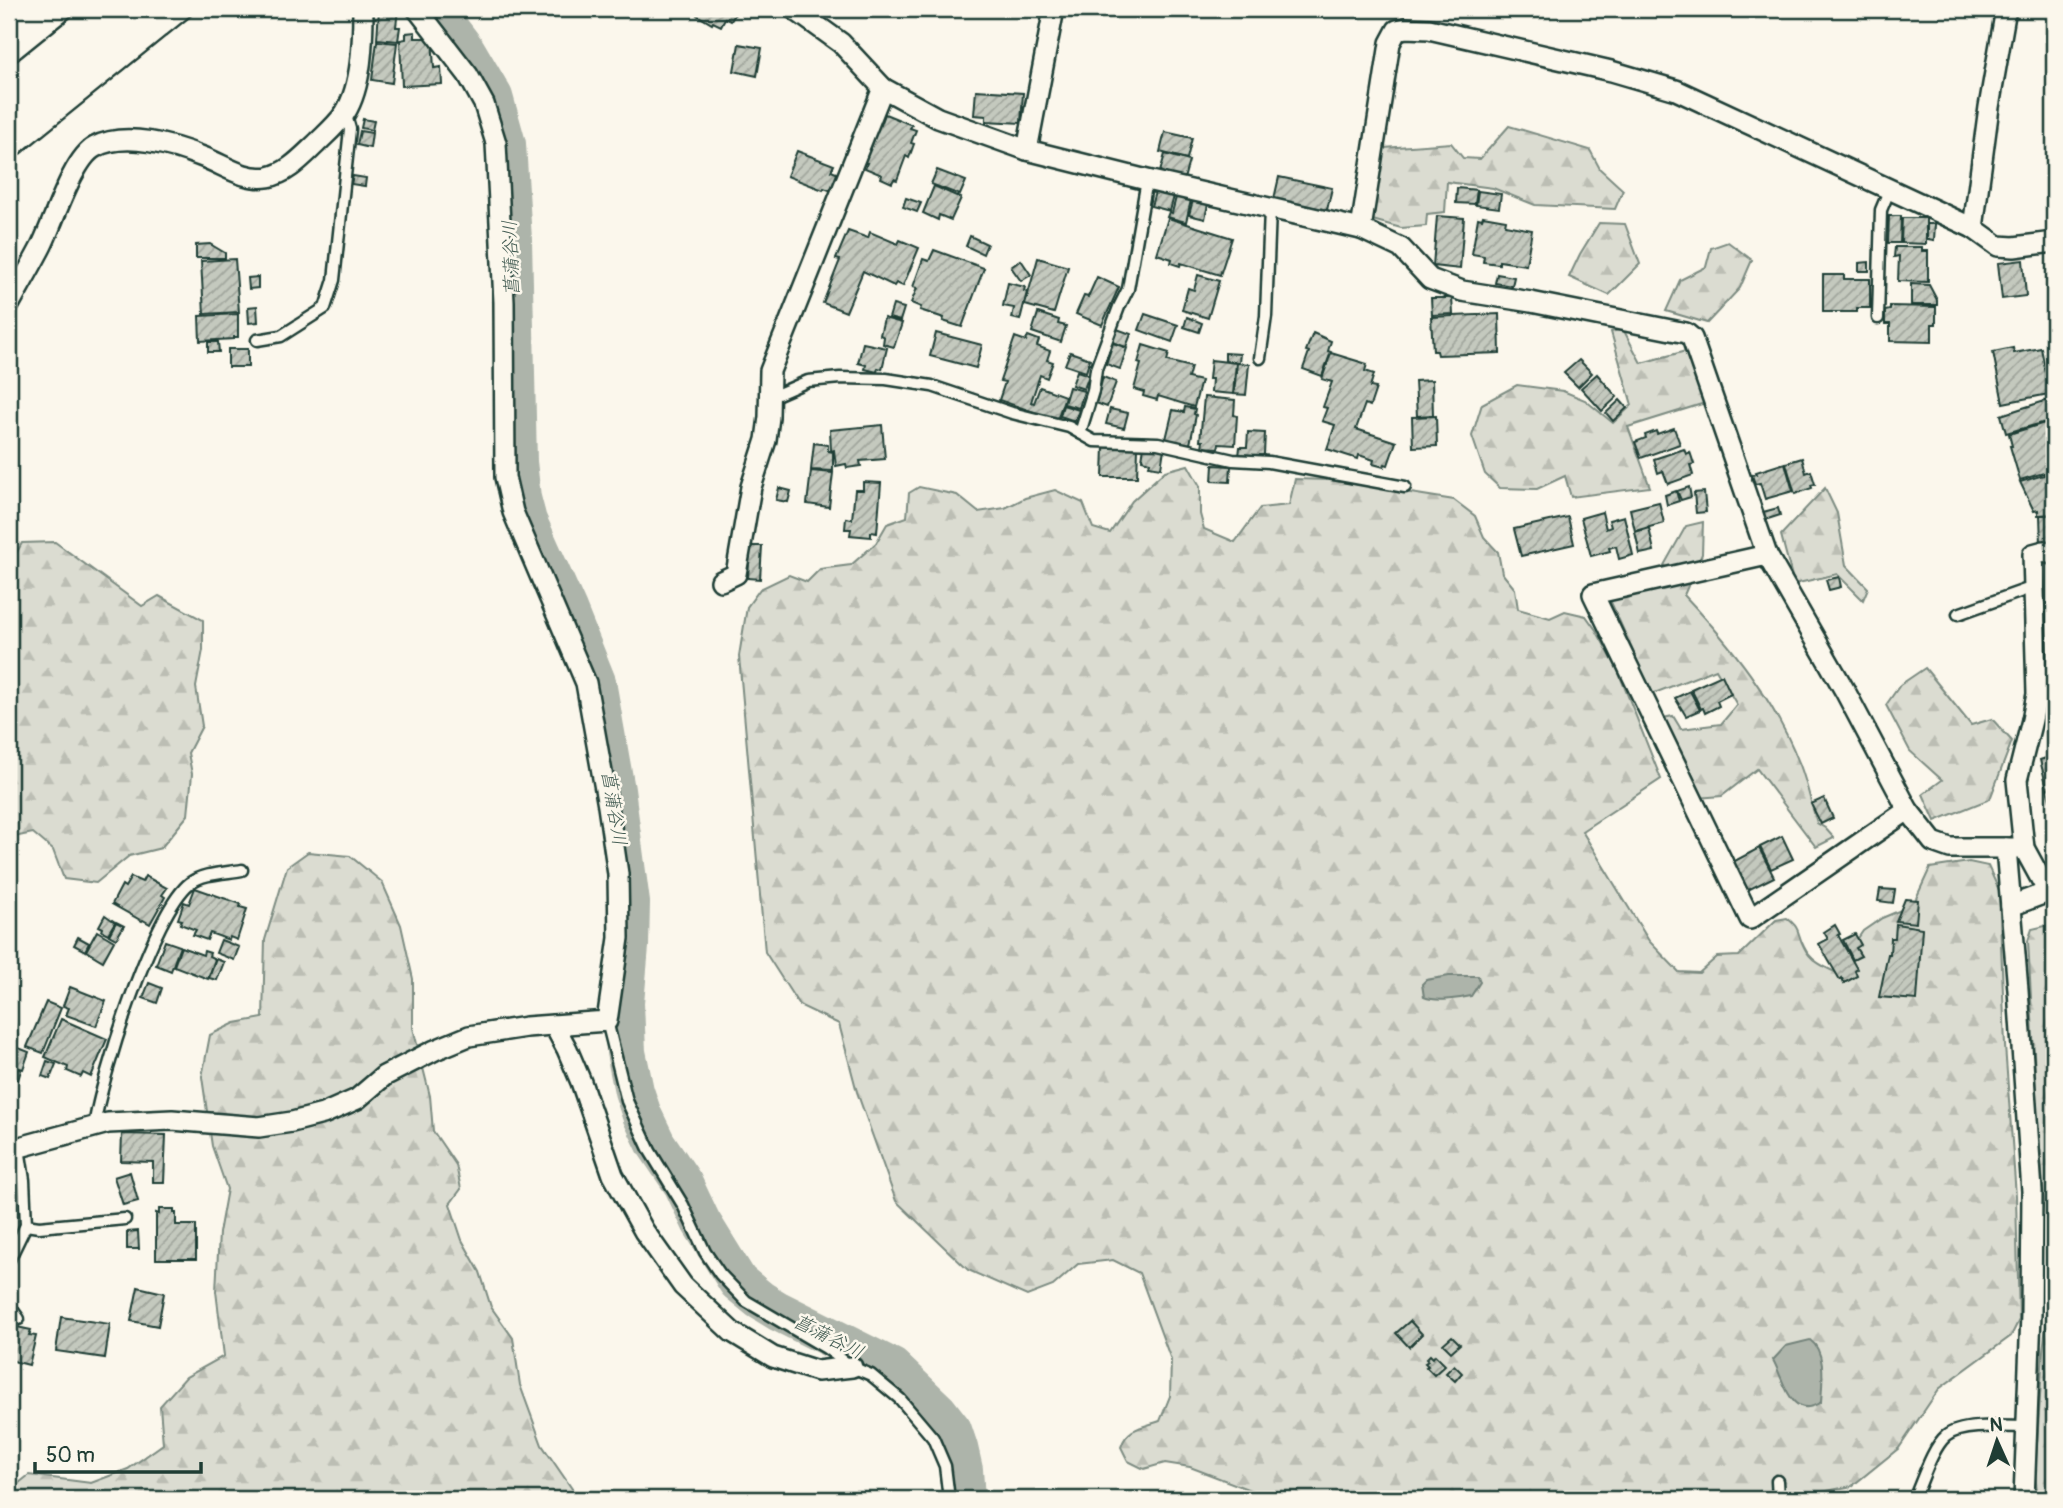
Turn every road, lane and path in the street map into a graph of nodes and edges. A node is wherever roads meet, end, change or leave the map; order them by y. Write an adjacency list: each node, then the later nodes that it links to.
1 (108, 9): 10 (main road)
2 (153, 9): 12 (main road)
3 (182, 9): 13 (street)
4 (363, 9): 11 (street)
5 (417, 9): 38 (street)
6 (794, 9): 9 (street)
7 (1054, 9): 14 (street)
8 (2006, 9): 18 (street)
9 (883, 88): 14 (street); 25 (street)
10 (9, 89)
11 (345, 112): 21 (street); 23 (lane)
12 (9, 124)
13 (9, 149)
14 (1027, 150): 15 (street)
15 (1147, 180): 17 (street); 26 (lane)
16 (1889, 191): 18 (street); 19 (street); 22 (lane)
17 (1270, 209): 19 (street); 24 (lane)
18 (1973, 228): 20 (street)
19 (1361, 229): 28 (street)
20 (2054, 242)
21 (9, 305)
22 (1878, 318)
23 (257, 340)
24 (1260, 358)
25 (769, 398): 26 (lane); 30 (street)
26 (1080, 433): 27 (lane)
27 (1405, 487)
28 (1767, 555): 33 (street); 33 (street)
29 (2054, 555): 31 (street)
30 (721, 581)
31 (2034, 589): 32 (lane); 34 (street)
32 (1958, 614)
33 (1909, 810): 34 (street)
34 (2015, 848): 36 (street); 37 (street)
35 (242, 870): 40 (lane)
36 (2051, 890): 37 (street)
37 (2011, 906): 48 (street)
38 (607, 1021): 39 (street); 47 (lane)
39 (554, 1026): 40 (street); 47 (street)
40 (94, 1128): 41 (street)
41 (14, 1149): 43 (lane)
42 (125, 1219): 43 (lane)
43 (26, 1225): 44 (lane)
44 (9, 1260)
45 (9, 1305): 46 (lane)
46 (19, 1319)
47 (852, 1367): 50 (lane)
48 (2027, 1427): 52 (lane); 53 (street)
49 (1777, 1481): 51 (lane)
50 (949, 1499)
51 (1778, 1499)
52 (1914, 1499)
53 (2024, 1499)

